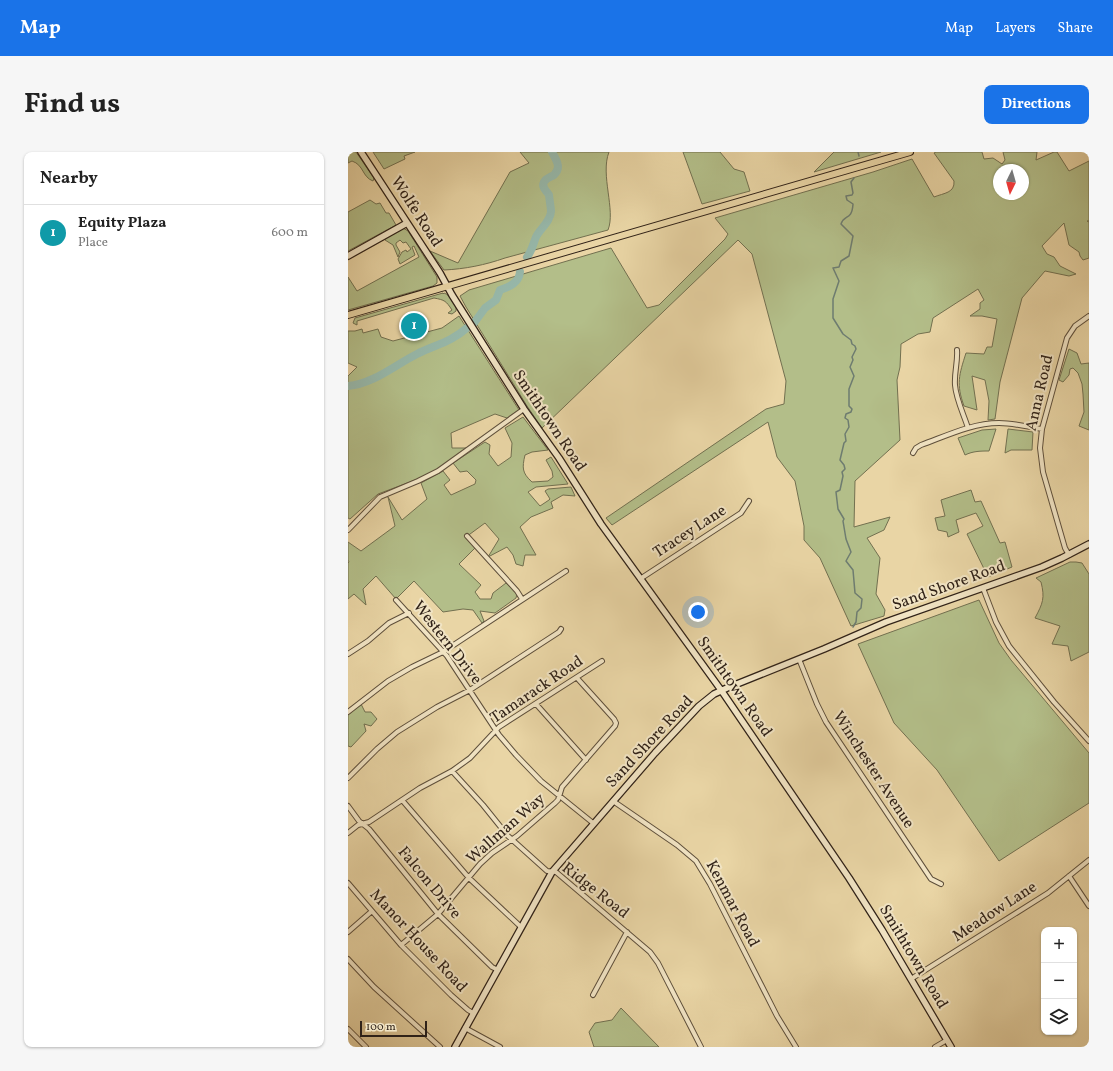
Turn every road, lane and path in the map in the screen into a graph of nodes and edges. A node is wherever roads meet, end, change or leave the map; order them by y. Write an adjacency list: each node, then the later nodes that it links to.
1 (361, 152): 3 (street, Wolfe Road)
2 (910, 152): 5 (main road)
3 (407, 223): 4 (street); 5 (street, Wolfe Road)
4 (348, 256)
5 (447, 286): 6 (main road); 9 (street, Smithtown Road)
6 (348, 315)
7 (1089, 316): 11 (street, Anna Road)
8 (957, 350): 10 (street)
9 (524, 409): 14 (street); 19 (street, Smithtown Road)
10 (968, 428): 11 (street); 12 (street)
11 (1042, 429): 17 (street, Anna Road)
12 (913, 453)
13 (749, 501): 19 (street, Tracey Lane)
14 (348, 530)
15 (467, 536): 21 (street)
16 (1089, 544): 17 (street, Sand Shore Road)
17 (1069, 555): 20 (street, Sand Shore Road)
18 (566, 571): 21 (street)
19 (640, 578): 31 (street, Smithtown Road)
20 (983, 588): 27 (street, Sand Shore Road); 35 (street)
21 (522, 599): 25 (street)
22 (396, 600): 23 (street, Western Drive)
23 (409, 613): 25 (street, Western Drive); 26 (street)
24 (561, 629): 30 (street)
25 (442, 652): 30 (street, Western Drive); 33 (street)
26 (348, 654)
27 (799, 659): 31 (street, Sand Shore Road); 52 (street, Winchester Avenue)
28 (602, 661): 29 (street, Tamarack Road)
29 (577, 678): 32 (street, Tamarack Road); 36 (street, Wallman Way)
30 (470, 690): 34 (street, Western Drive); 38 (street)
31 (721, 690): 41 (street, Sand Shore Road); 62 (street, Smithtown Road)
32 (536, 704): 34 (street, Tamarack Road); 36 (street)
33 (348, 712)
34 (496, 730): 37 (street, Tamarack Road); 39 (street, Western Drive)
35 (1089, 741)
36 (586, 760): 39 (street, Wallman Way)
37 (452, 771): 40 (street, Tamarack Road); 46 (street, Ridge Road)
38 (348, 778)
39 (559, 796): 43 (street, Western Drive); 46 (street, Wallman Way)
40 (402, 800): 44 (street, Tamarack Road); 50 (street)
41 (613, 801): 43 (street, Sand Shore Road); 73 (street, Kenmar Road)
42 (348, 806): 44 (street, Falcon Drive)
43 (593, 823): 48 (street, Sand Shore Road)
44 (363, 824): 45 (street, Tamarack Road); 55 (street, Falcon Drive)
45 (348, 833)
46 (512, 839): 48 (street, Ridge Road); 50 (street, Wallman Way)
47 (1089, 860): 49 (street, Meadow Lane)
48 (552, 872): 56 (street, Sand Shore Road); 58 (street, Ridge Road)
49 (1069, 876): 53 (street); 62 (street, Meadow Lane)
50 (469, 878): 55 (street, Wallman Way); 56 (street)
51 (348, 883): 54 (street, Manor House Road)
52 (941, 884)
53 (1089, 906)
54 (372, 911): 57 (street); 59 (street, Manor House Road)
55 (438, 914): 59 (street, Wallman Way); 61 (street, Falcon Drive)
56 (521, 927): 61 (street, Sand Shore Road)
57 (348, 932)
58 (627, 932): 63 (street); 72 (street, Ridge Road)
59 (401, 945): 64 (street, Manor House Road)
60 (348, 959): 69 (street)
61 (498, 970): 64 (street, Sand Shore Road)
62 (911, 979): 67 (street, Smithtown Road)
63 (593, 995)
64 (473, 1013): 65 (street, Sand Shore Road)
65 (465, 1028): 70 (street, Sand Shore Road); 71 (street)
66 (348, 1029): 68 (street)
67 (947, 1040): 74 (street); 75 (street, Smithtown Road)
68 (366, 1047)
69 (440, 1047)
70 (455, 1047)
71 (500, 1047)
72 (701, 1047)
73 (796, 1047)
74 (935, 1047)
75 (951, 1047)

